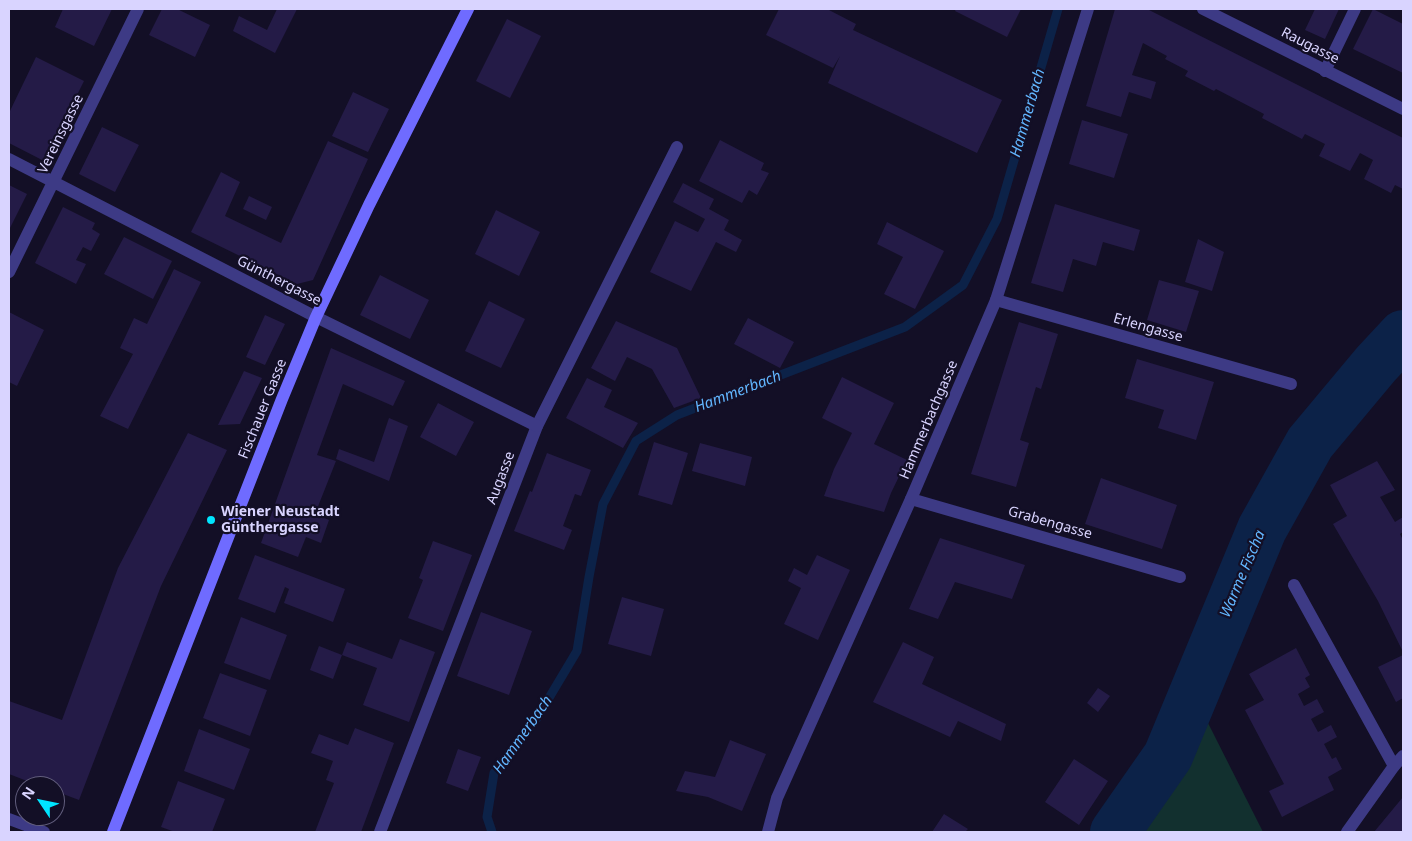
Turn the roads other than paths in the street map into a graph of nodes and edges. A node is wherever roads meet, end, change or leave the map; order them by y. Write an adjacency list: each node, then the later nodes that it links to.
1 (138, 9): 10 (street, Vereinsgasse)
2 (468, 9): 13 (main road, Fischauer Gasse)
3 (1088, 9): 12 (street, Hammerbachgasse)
4 (1203, 9): 6 (street, Raugasse)
5 (1355, 9): 6 (street)
6 (1326, 71): 7 (street, Raugasse)
7 (1403, 109)
8 (677, 147): 15 (street, Augasse)
9 (9, 159): 10 (street, Günthergasse)
10 (54, 182): 11 (street, Vereinsgasse); 13 (street, Günthergasse)
11 (9, 272)
12 (996, 300): 14 (street, Erlengasse); 16 (street, Hammerbachgasse)
13 (316, 317): 15 (street, Günthergasse); 23 (main road, Fischauer Gasse)
14 (1292, 384)
15 (537, 426): 24 (street, Augasse)
16 (912, 499): 17 (street, Grabengasse); 25 (street, Hammerbachgasse)
17 (1180, 577)
18 (1294, 585): 20 (street)
19 (1403, 756): 20 (street)
20 (1394, 766): 26 (street)
21 (9, 819): 22 (street)
22 (44, 832)
23 (113, 832)
24 (380, 832)
25 (768, 832)
26 (1347, 832)

